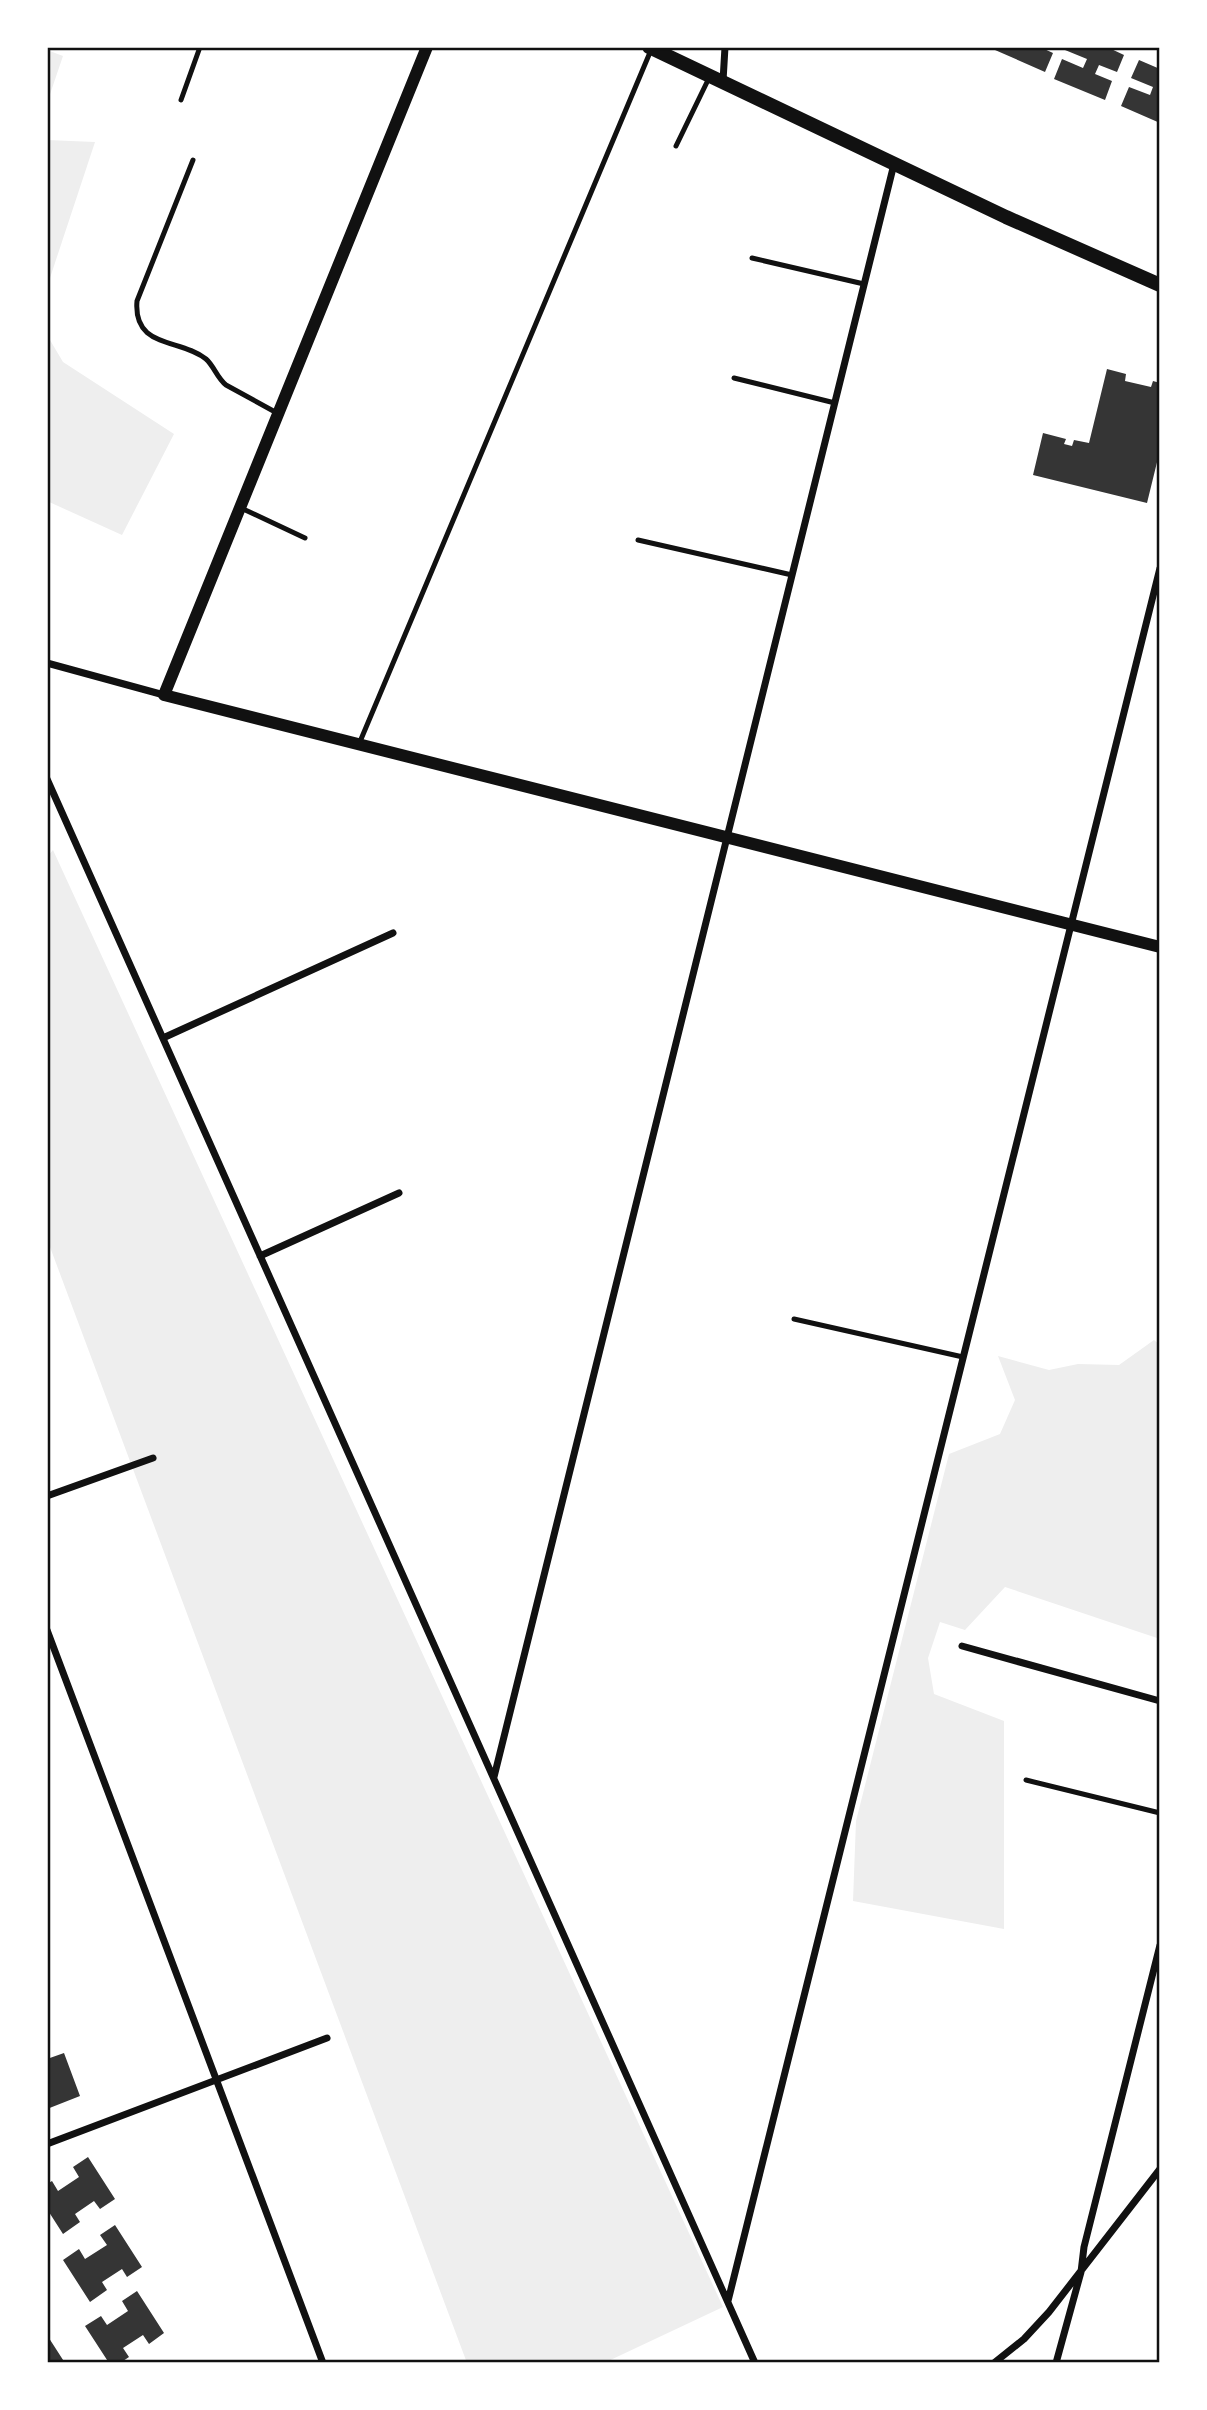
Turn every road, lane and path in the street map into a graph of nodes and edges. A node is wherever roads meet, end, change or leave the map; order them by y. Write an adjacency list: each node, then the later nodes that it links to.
1 (200, 47): 6 (lane)
2 (427, 47): 15 (street)
3 (725, 47): 5 (street)
4 (650, 48): 5 (main road); 23 (lane)
5 (716, 78): 7 (lane); 9 (main road)
6 (181, 100)
7 (676, 146)
8 (193, 160): 15 (lane)
9 (894, 164): 11 (street); 12 (main road)
10 (752, 258): 11 (lane)
11 (864, 285): 14 (street)
12 (1160, 285)
13 (734, 378): 14 (lane)
14 (835, 403): 20 (street)
15 (278, 413): 16 (street)
16 (240, 508): 17 (lane); 22 (street)
17 (304, 538)
18 (638, 540): 20 (lane)
19 (1160, 568): 26 (street)
20 (792, 576): 25 (street)
21 (47, 663): 22 (street)
22 (164, 695): 23 (street)
23 (359, 744): 25 (street)
24 (47, 779): 29 (street)
25 (727, 837): 26 (street); 39 (street)
26 (1071, 924): 28 (street); 33 (street)
27 (393, 933): 29 (street)
28 (1160, 947)
29 (163, 1038): 31 (street)
30 (399, 1193): 31 (street)
31 (260, 1256): 39 (street)
32 (794, 1319): 33 (lane)
33 (963, 1357): 48 (street)
34 (153, 1458): 35 (street)
35 (47, 1496)
36 (47, 1630): 44 (street)
37 (962, 1646): 38 (street)
38 (1160, 1701)
39 (494, 1778): 48 (street)
40 (1026, 1780): 41 (lane)
41 (1160, 1813)
42 (1160, 1945): 47 (street)
43 (327, 2038): 44 (street)
44 (217, 2080): 45 (street); 49 (street)
45 (47, 2144)
46 (1160, 2169): 47 (street)
47 (1081, 2272): 51 (street); 52 (street)
48 (728, 2301): 50 (street)
49 (323, 2363)
50 (755, 2363)
51 (994, 2363)
52 (1056, 2363)

